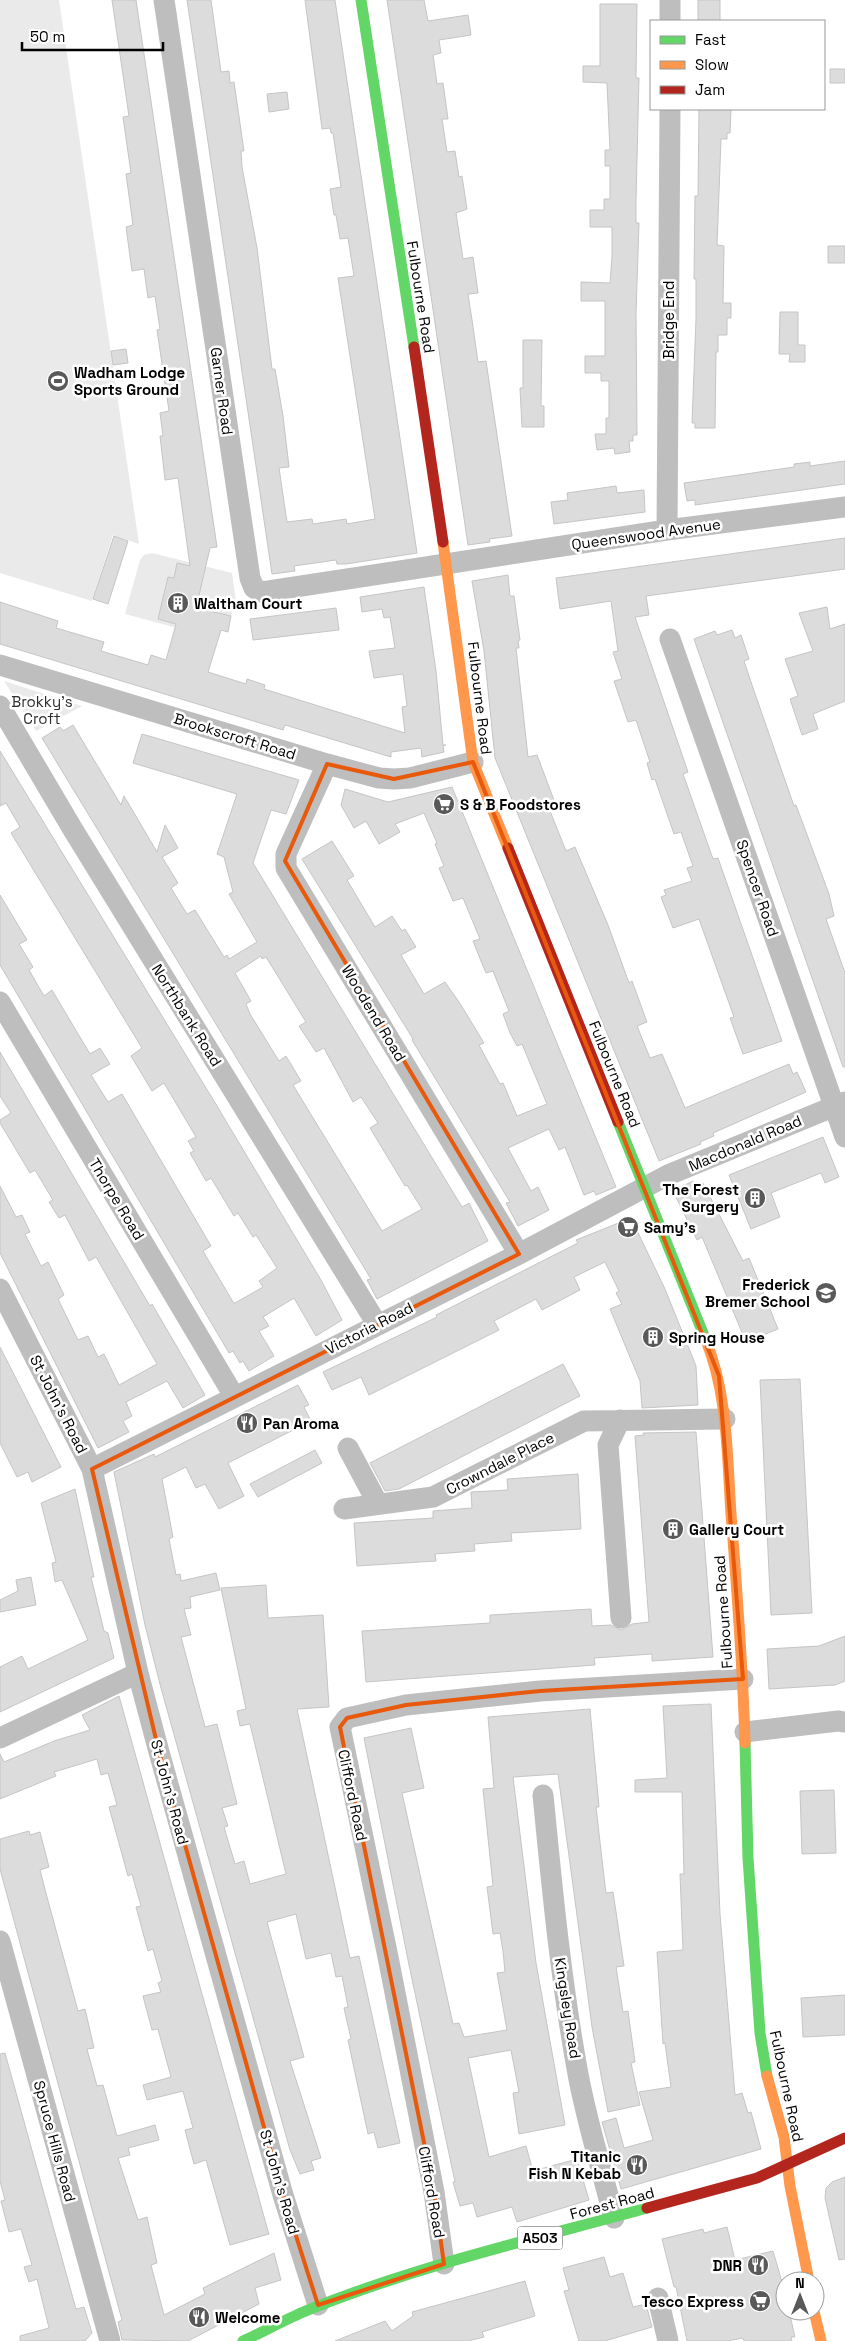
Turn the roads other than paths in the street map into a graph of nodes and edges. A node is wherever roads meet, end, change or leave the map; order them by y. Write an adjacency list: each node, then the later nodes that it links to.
1 (164, 0): 8 (street, Garner Road)
2 (361, 0): 8 (main road, Fulbourne Road)
3 (670, 0): 4 (street)
4 (670, 20)
5 (670, 110): 7 (street, Bridge End)
6 (845, 507): 7 (street, Queenswood Avenue)
7 (667, 530): 8 (street, Queenswood Avenue)
8 (446, 564): 12 (main road, Fulbourne Road)
9 (670, 639): 15 (street, Spencer Road)
10 (0, 665): 13 (street, Brookscroft Road)
11 (0, 706): 20 (street, Northbank Road)
12 (473, 762): 13 (street, Brookscroft Road); 17 (main road, Fulbourne Road)
13 (327, 764): 18 (street, Woodend Road)
14 (0, 1002): 21 (street, Thorpe Road)
15 (840, 1104): 16 (street, Spencer Road); 17 (street, Macdonald Road)
16 (845, 1138)
17 (646, 1188): 18 (street, Victoria Road); 22 (main road, Fulbourne Road)
18 (519, 1254): 20 (street, Victoria Road)
19 (0, 1289): 25 (street, St John's Road)
20 (377, 1324): 21 (street, Victoria Road)
21 (234, 1396): 25 (street, Victoria Road)
22 (725, 1419): 23 (street, Crowndale Place); 30 (main road, Fulbourne Road)
23 (620, 1420): 26 (street, Crowndale Place); 28 (street)
24 (348, 1448): 26 (street)
25 (92, 1469): 29 (street, St John's Road)
26 (378, 1504): 27 (street, Crowndale Place)
27 (344, 1509)
28 (621, 1618)
29 (138, 1672): 33 (street); 42 (street, St John's Road)
30 (743, 1679): 32 (main road, Fulbourne Road); 39 (street, Clifford Road)
31 (845, 1722): 32 (street)
32 (745, 1732): 37 (main road, Fulbourne Road)
33 (0, 1738)
34 (543, 1795): 38 (street, Kingsley Road)
35 (0, 1941): 44 (street, Spruce Hills Road)
36 (845, 2138): 37 (main road, Forest Road / A503)
37 (787, 2165): 38 (main road, Forest Road / A503); 40 (main road, Fulbourne Road)
38 (614, 2218): 39 (main road, Forest Road / A503)
39 (444, 2264): 42 (main road, Forest Road / A503)
40 (806, 2271)
41 (658, 2298): 46 (street)
42 (318, 2305): 45 (main road, Forest Road / A503)
43 (816, 2321): 47 (main road)
44 (110, 2341)
45 (243, 2341)
46 (668, 2341)
47 (821, 2341)

